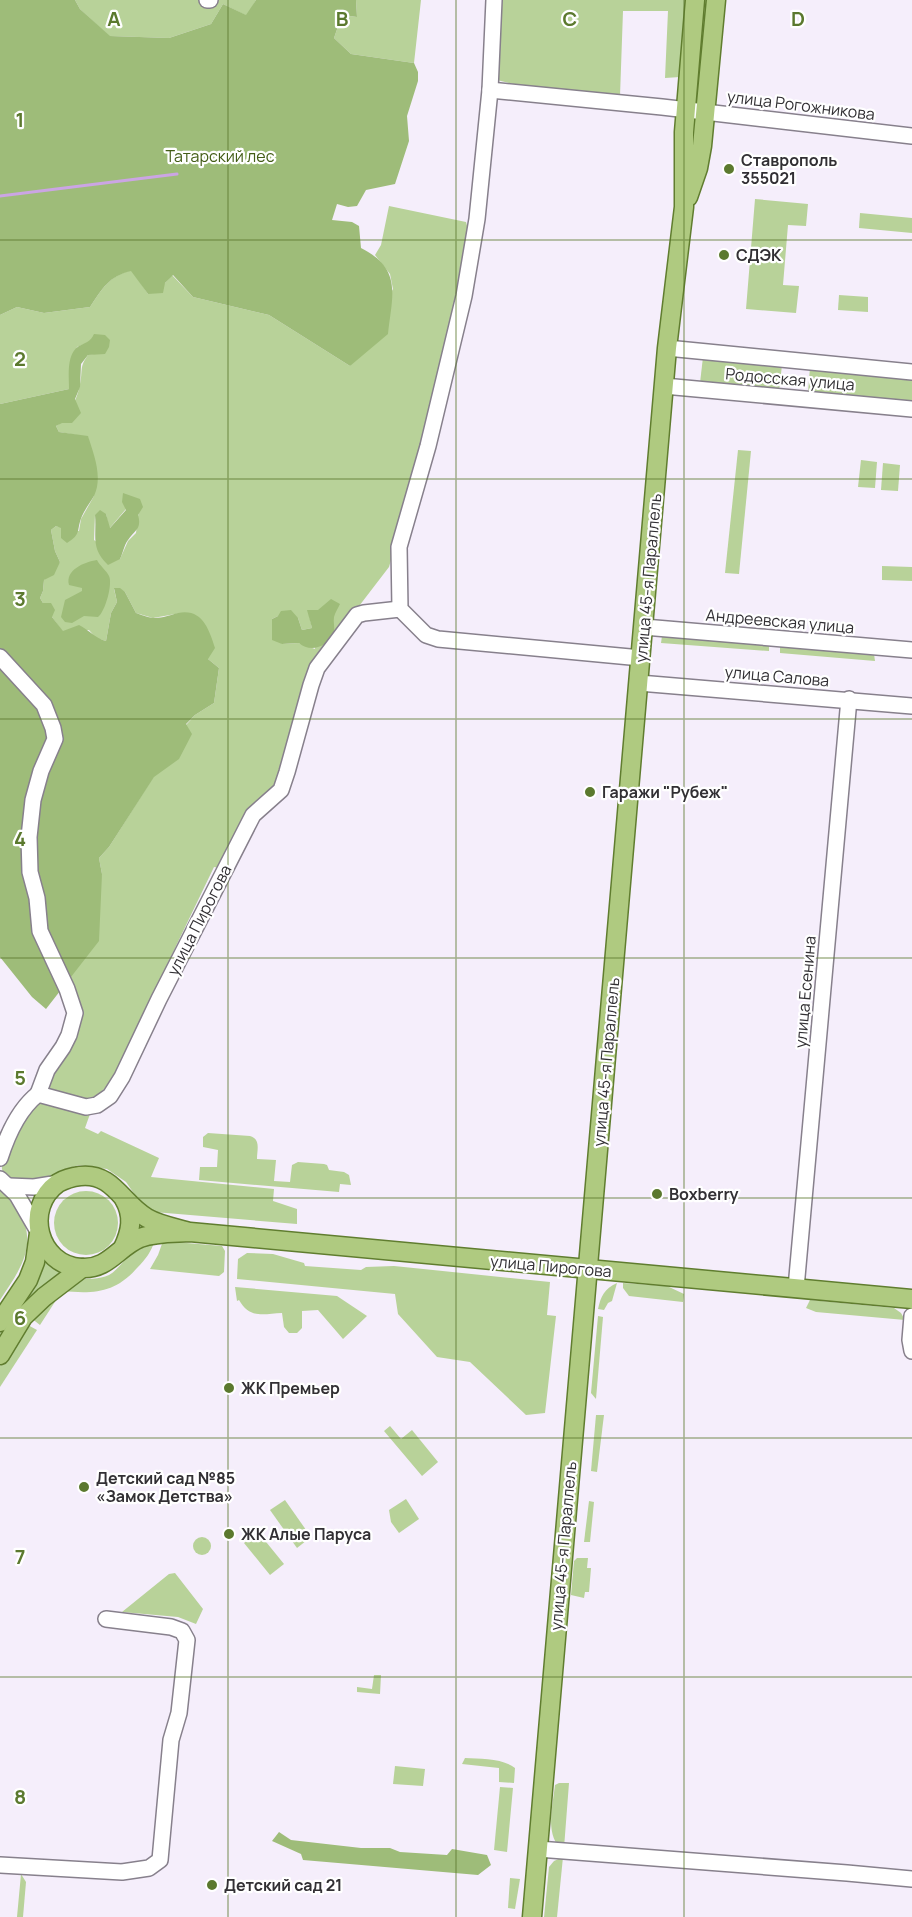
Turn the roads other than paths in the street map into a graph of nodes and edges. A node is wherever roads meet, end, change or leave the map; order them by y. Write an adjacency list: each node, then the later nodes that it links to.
1 (494, 0): 4 (street)
2 (695, 0): 5 (main road, улица 45-я Параллель)
3 (716, 0): 6 (main road, улица 45-я Параллель)
4 (490, 90): 5 (street, улица Рогожникова); 13 (street)
5 (686, 111): 6 (street, улица Рогожникова); 8 (main road, улица 45-я Параллель)
6 (705, 112): 7 (street, улица Рогожникова); 8 (main road, улица 45-я Параллель)
7 (912, 136)
8 (684, 207): 9 (main road, улица 45-я Параллель)
9 (667, 348): 10 (street, Родосская улица); 11 (main road, улица 45-я Параллель)
10 (912, 372)
11 (664, 386): 12 (street, Родосская улица); 14 (main road, улица 45-я Параллель)
12 (912, 409)
13 (400, 609): 17 (street); 21 (street, улица Пирогова)
14 (644, 627): 15 (street, Андреевская улица); 17 (main road, улица 45-я Параллель)
15 (912, 650)
16 (0, 657): 21 (street)
17 (641, 658): 18 (main road, улица 45-я Параллель)
18 (639, 683): 19 (street, улица Салова); 30 (main road, улица 45-я Параллель)
19 (849, 699): 20 (street, улица Салова); 31 (street, улица Есенина)
20 (912, 706)
21 (38, 1094): 22 (street)
22 (0, 1158)
23 (5, 1183): 24 (street); 27 (street)
24 (59, 1183): 25 (main road, улица Пирогова); 27 (main road)
25 (121, 1193): 26 (main road, улица Пирогова); 28 (main road)
26 (190, 1232): 28 (main road, улица Пирогова); 30 (main road, улица Пирогова)
27 (39, 1233): 29 (main road); 34 (main road)
28 (123, 1248): 29 (main road, улица Пирогова)
29 (82, 1268): 36 (main road, улица Пирогова)
30 (589, 1270): 31 (main road, улица Пирогова); 38 (main road, улица 45-я Параллель)
31 (796, 1288): 32 (main road, улица Пирогова)
32 (912, 1299)
33 (912, 1316): 35 (street)
34 (0, 1322)
35 (912, 1351)
36 (0, 1355)
37 (106, 1619): 39 (street)
38 (537, 1849): 40 (street); 41 (main road, улица 45-я Параллель)
39 (0, 1866)
40 (912, 1880)
41 (532, 1917)

